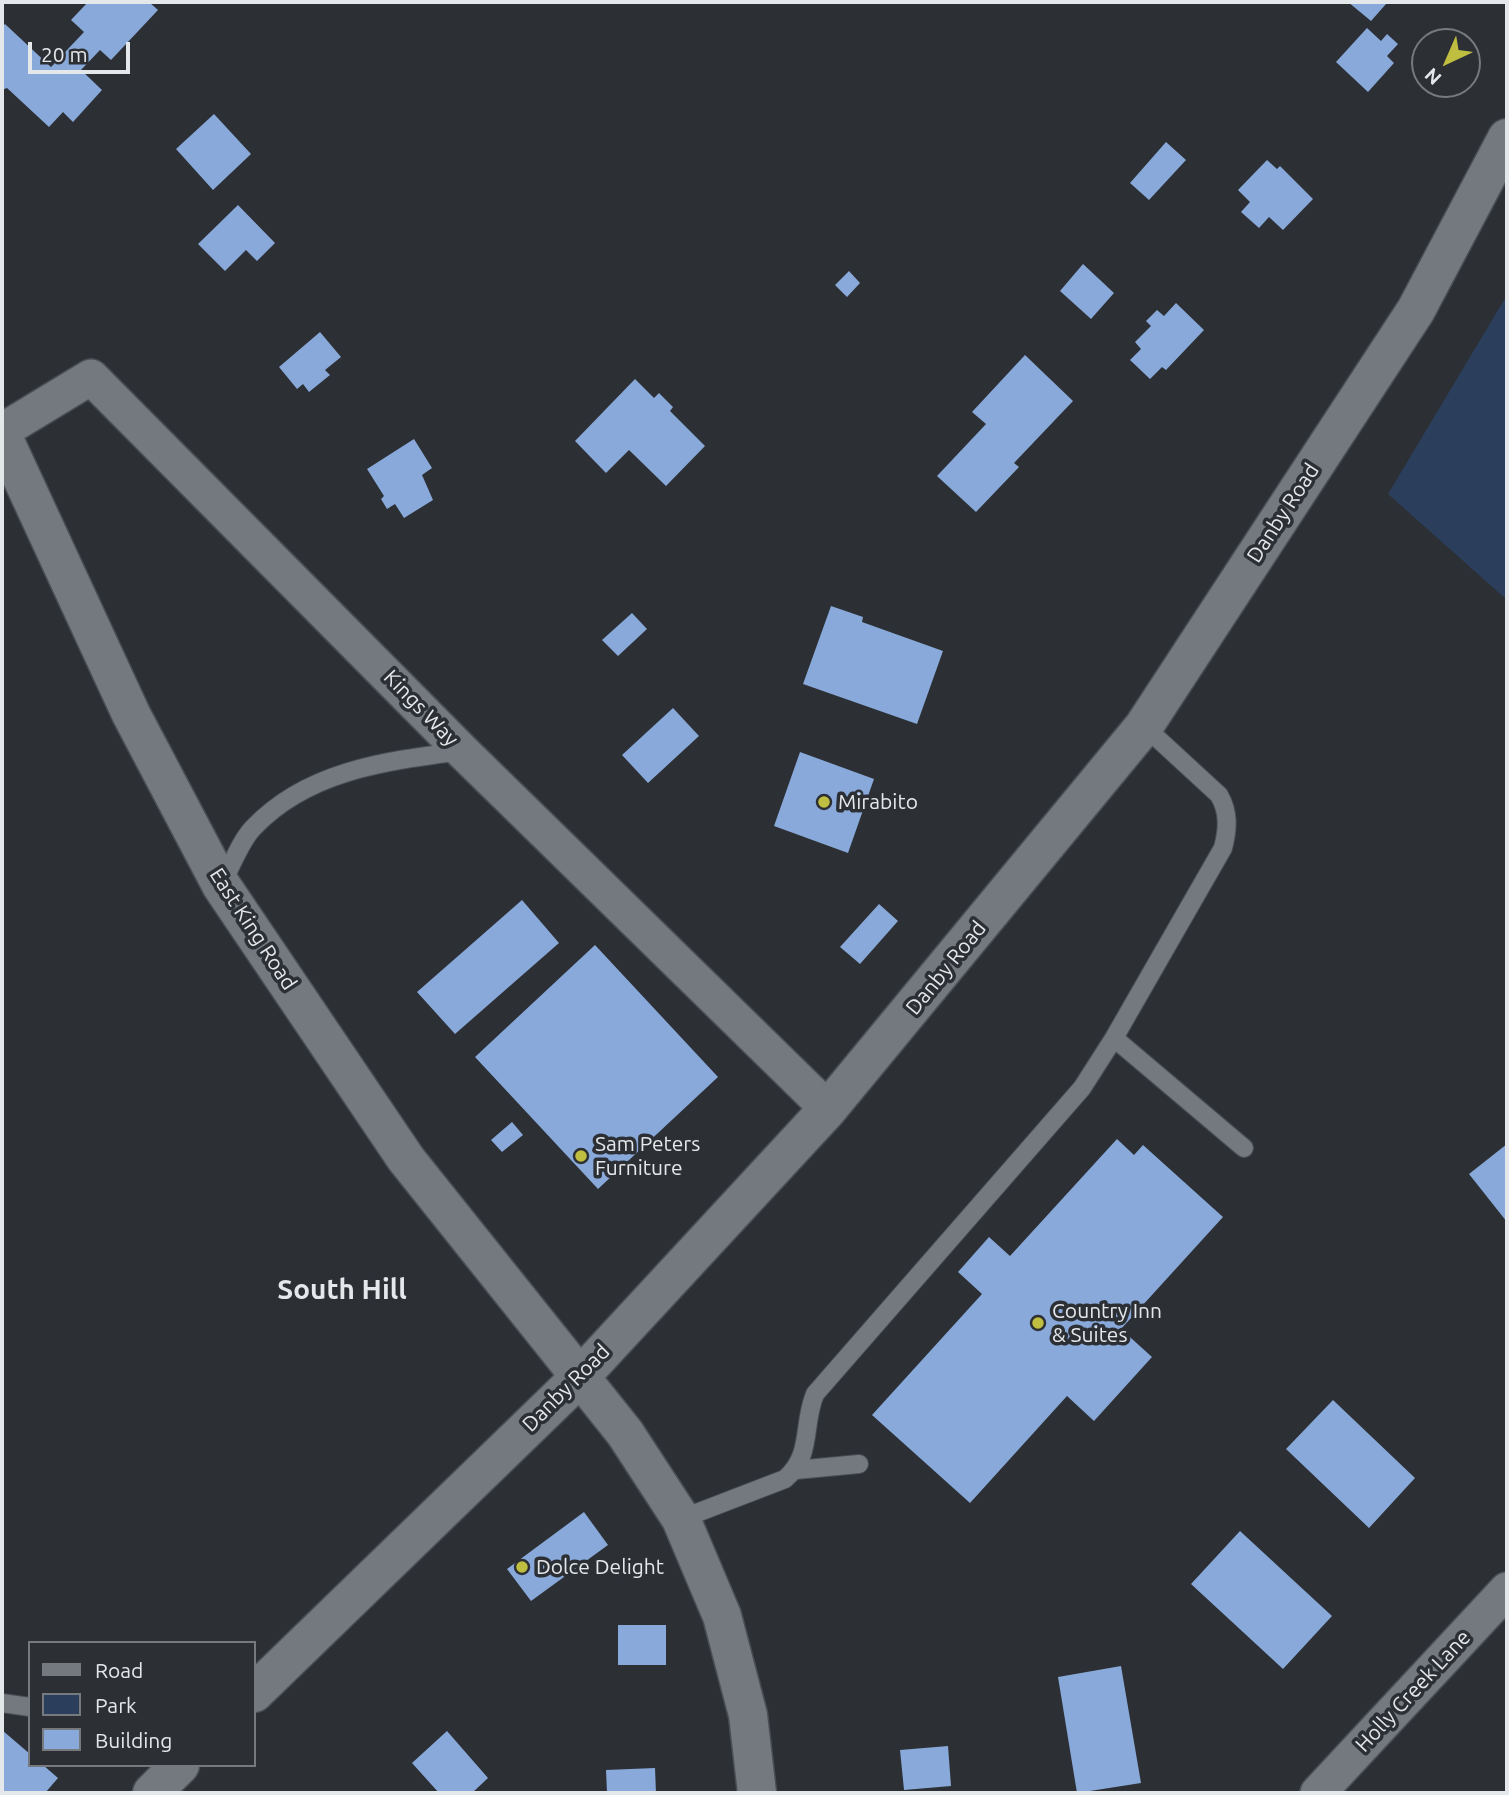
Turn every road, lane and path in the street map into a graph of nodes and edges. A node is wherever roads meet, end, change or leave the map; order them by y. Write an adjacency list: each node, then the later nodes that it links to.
1 (1507, 138): 3 (main road, Danby Road)
2 (2, 433): 4 (street, Kings Way); 5 (main road, East King Road)
3 (1144, 726): 6 (lane); 7 (main road, Danby Road)
4 (462, 751): 5 (lane); 7 (street, Kings Way)
5 (221, 885): 9 (main road, East King Road)
6 (1114, 1038): 8 (lane); 11 (lane)
7 (828, 1110): 9 (main road, Danby Road)
8 (1244, 1148)
9 (579, 1378): 12 (main road, East King Road); 14 (main road, Danby Road)
10 (859, 1464): 11 (lane)
11 (796, 1470): 12 (lane)
12 (681, 1519): 19 (main road, East King Road)
13 (1507, 1590): 20 (street, Holly Creek Lane)
14 (256, 1691)
15 (2, 1703): 16 (lane)
16 (28, 1707)
17 (178, 1767): 18 (main road)
18 (152, 1793)
19 (757, 1793)
20 (1318, 1793)

